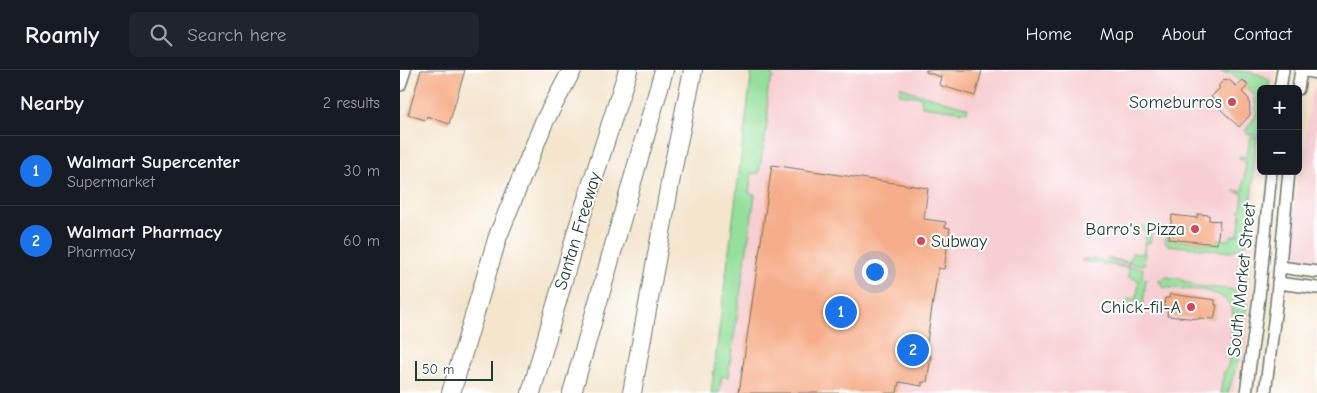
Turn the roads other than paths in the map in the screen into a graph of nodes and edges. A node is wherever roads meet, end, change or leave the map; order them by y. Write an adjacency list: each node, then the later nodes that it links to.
1 (404, 70): 9 (street)
2 (572, 70): 18 (highway)
3 (628, 70): 19 (highway, Santan Freeway)
4 (664, 70): 20 (highway, Santan Freeway)
5 (693, 70): 21 (highway)
6 (1283, 70): 10 (street)
7 (1301, 70): 8 (street); 11 (street)
8 (1317, 73)
9 (400, 85)
10 (1281, 85)
11 (1299, 85)
12 (1271, 175): 22 (street, South Market Street)
13 (1289, 175): 14 (street, South Market Street)
14 (1280, 267): 15 (street); 16 (street, South Market Street)
15 (1317, 272)
16 (1278, 283): 17 (street); 23 (street, South Market Street)
17 (1317, 288)
18 (451, 393)
19 (530, 393)
20 (572, 393)
21 (632, 393)
22 (1246, 393)
23 (1265, 393)

